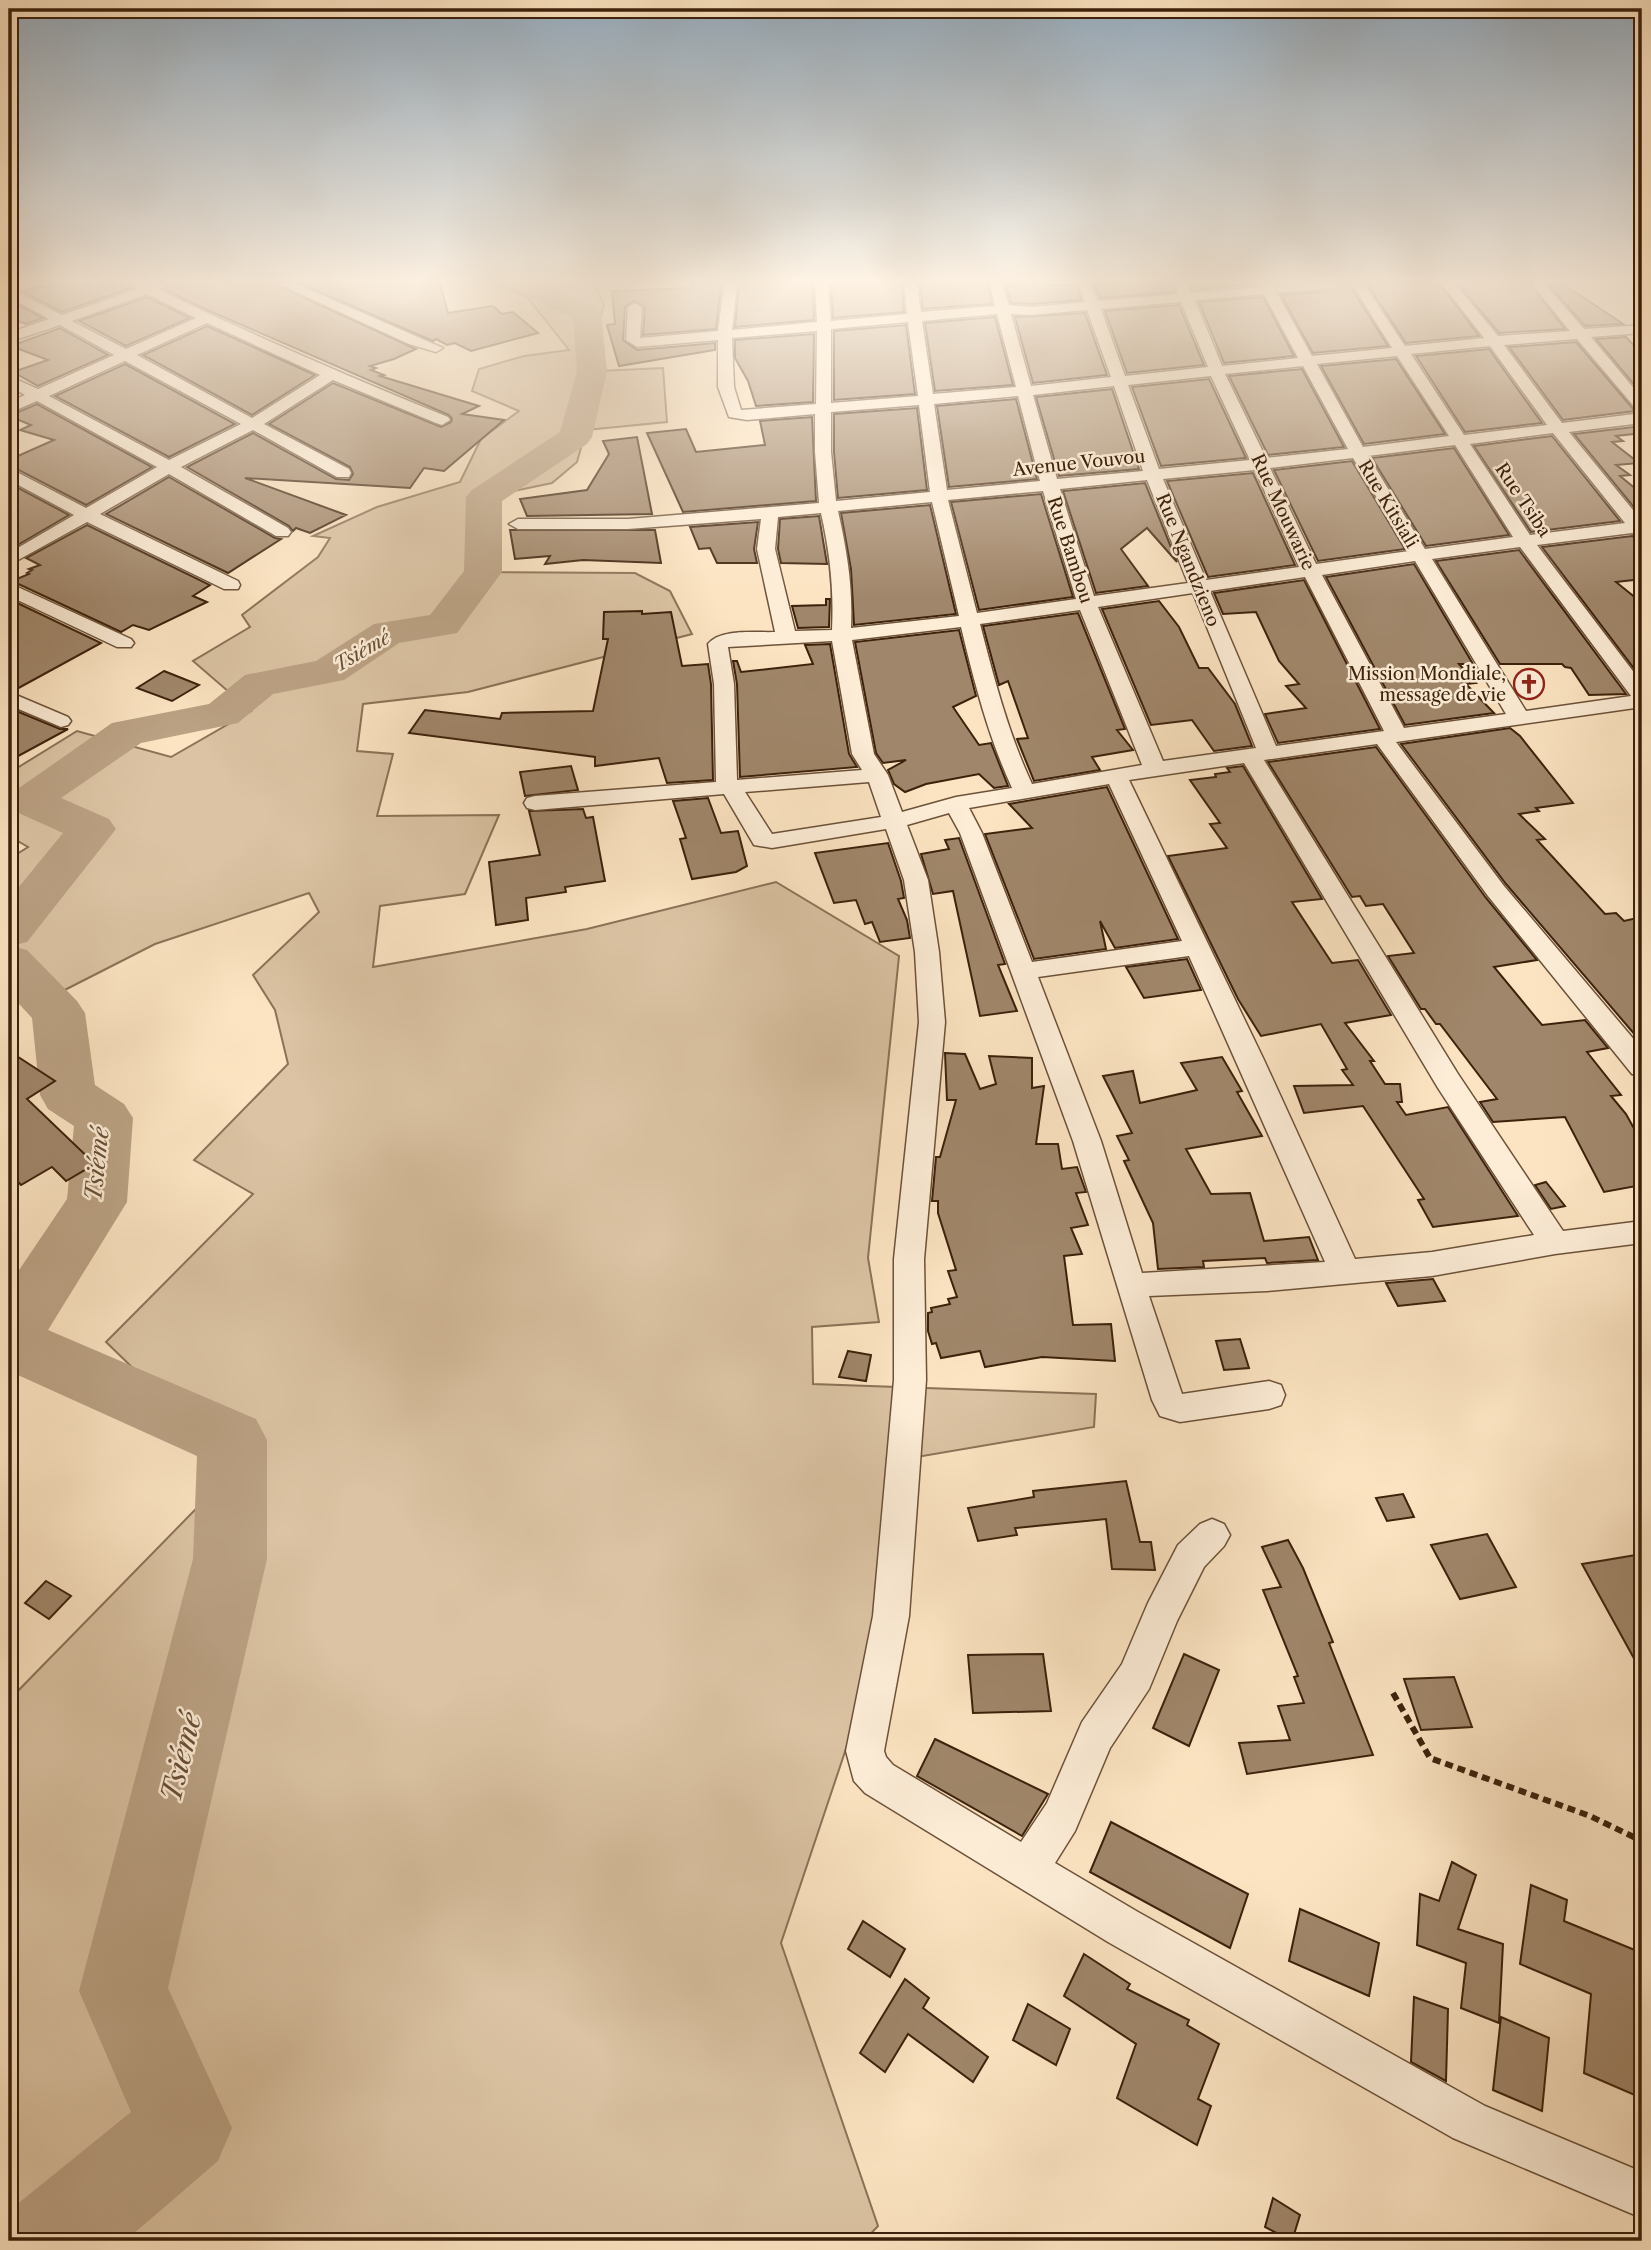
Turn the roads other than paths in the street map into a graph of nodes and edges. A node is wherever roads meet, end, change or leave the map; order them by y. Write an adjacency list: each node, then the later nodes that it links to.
1 (25, 389): 17 (street)
2 (53, 389): 17 (street)
3 (187, 389): 24 (street)
4 (308, 389): 24 (street)
5 (365, 389): 23 (street)
6 (728, 389): 21 (street)
7 (825, 389): 21 (street)
8 (925, 389): 18 (street)
9 (1045, 389): 16 (street)
10 (1123, 389): 32 (street, Rue Ngandzieno)
11 (1225, 389): 28 (street, Rue Mouwarie)
12 (1322, 389): 27 (street, Rue Kitsiali)
13 (1426, 389): 26 (street, Rue Tsiba)
14 (1529, 389): 25 (street)
15 (1627, 389): 19 (street)
16 (1026, 391): 18 (street); 33 (street, Rue Bambou)
17 (37, 396): 20 (street); 29 (street)
18 (927, 399): 21 (street); 34 (street)
19 (1642, 407)
20 (9, 408)
21 (825, 408): 35 (street)
22 (1642, 418): 25 (street, Avenue Vouvou)
23 (442, 420)
24 (253, 424): 29 (street); 31 (street)
25 (1558, 429): 26 (street, Avenue Vouvou); 39 (street)
26 (1457, 440): 27 (street, Avenue Vouvou); 41 (street, Rue Tsiba)
27 (1357, 451): 28 (street, Avenue Vouvou); 42 (street, Rue Kitsiali)
28 (1261, 464): 32 (street, Avenue Vouvou); 44 (street, Rue Mouwarie)
29 (169, 467): 37 (street); 40 (street)
30 (9, 473): 37 (street)
31 (342, 473)
32 (1153, 475): 33 (street, Avenue Vouvou); 46 (street, Rue Ngandzieno)
33 (1050, 485): 34 (street, Avenue Vouvou); 48 (street, Rue Bambou)
34 (939, 497): 35 (street, Avenue Vouvou); 49 (street)
35 (828, 506): 36 (street, Avenue Vouvou); 50 (street)
36 (770, 512): 38 (street, Avenue Vouvou); 51 (street)
37 (85, 514): 43 (street); 45 (street)
38 (518, 524)
39 (1640, 528): 41 (street)
40 (282, 532)
41 (1524, 540): 42 (street); 54 (street, Rue Tsiba)
42 (1419, 555): 44 (street); 55 (street, Rue Kitsiali)
43 (9, 560)
44 (1310, 570): 46 (street); 57 (street, Rue Mouwarie)
45 (231, 585)
46 (1198, 586): 48 (street); 58 (street, Rue Ngandzieno)
47 (9, 589): 52 (street)
48 (1087, 603): 49 (street); 59 (street, Rue Bambou)
49 (971, 620): 50 (street); 63 (street)
50 (841, 635): 51 (street); 60 (street)
51 (786, 636): 62 (street)
52 (124, 643)
53 (9, 698): 56 (street)
54 (1642, 699): 55 (street)
55 (1520, 719): 57 (street)
56 (61, 721)
57 (1389, 736): 58 (street); 69 (street, Rue Mouwarie)
58 (1260, 756): 59 (street); 71 (street, Rue Ngandzieno)
59 (1155, 769): 61 (street)
60 (877, 775): 62 (street); 66 (street)
61 (1116, 776): 63 (street); 67 (street)
62 (732, 789): 64 (street); 66 (street)
63 (1025, 792): 65 (street)
64 (535, 803)
65 (956, 804): 66 (street); 68 (street)
66 (896, 821): 76 (street)
67 (1198, 947): 68 (street); 72 (street)
68 (1024, 971): 73 (street)
69 (1642, 1067)
70 (1642, 1232): 71 (street)
71 (1555, 1243): 72 (street)
72 (1345, 1272): 73 (street)
73 (1130, 1285): 74 (street)
74 (1269, 1395)
75 (1212, 1535): 76 (street)
76 (1028, 1868): 77 (street)
77 (1642, 2195)

